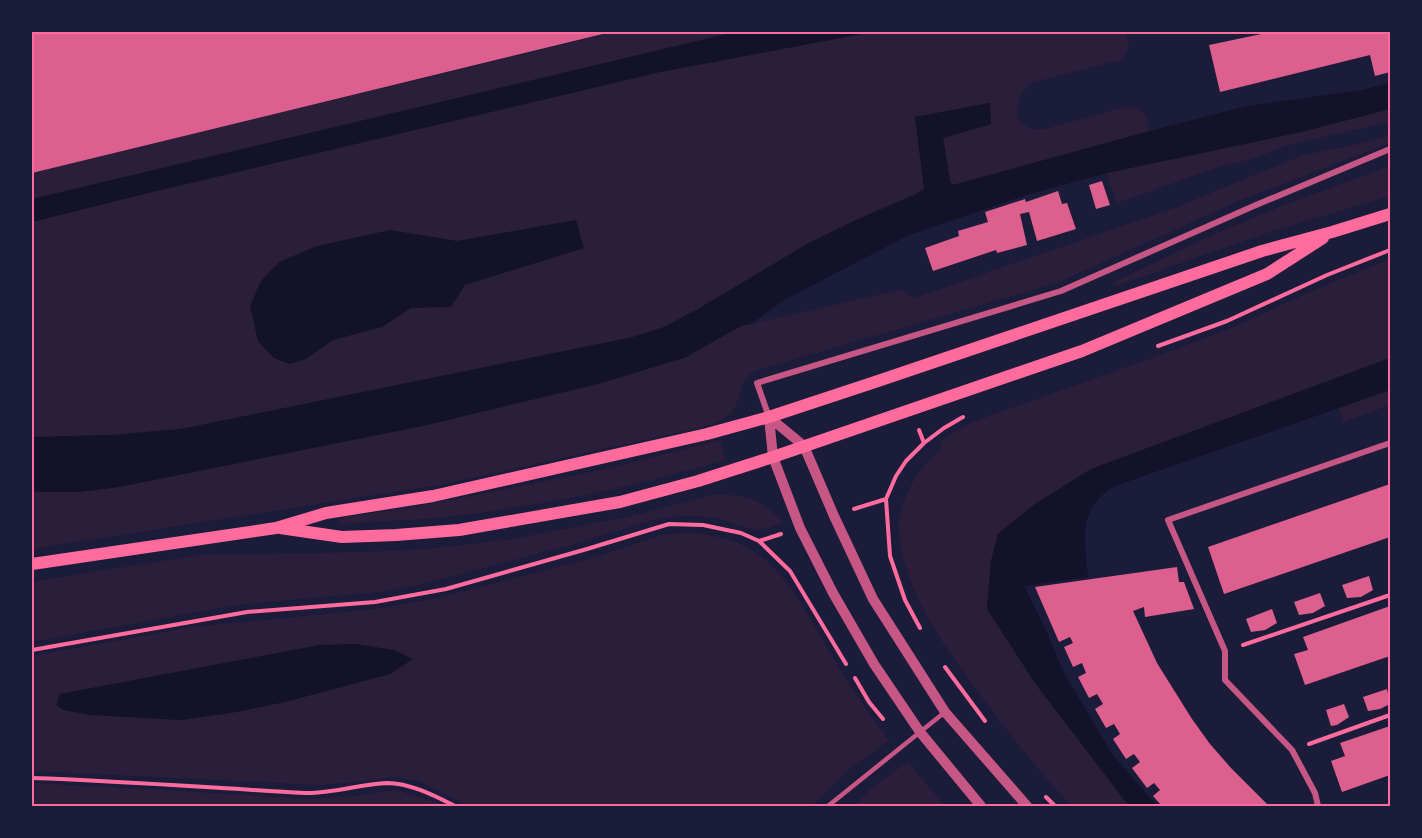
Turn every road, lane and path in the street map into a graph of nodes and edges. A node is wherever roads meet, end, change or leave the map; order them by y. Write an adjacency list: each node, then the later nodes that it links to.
1 (1390, 149): 4 (street)
2 (1390, 214): 3 (main road)
3 (1332, 232): 4 (main road); 7 (main road)
4 (769, 417): 7 (street); 8 (street); 9 (main road)
5 (1390, 443): 15 (street)
6 (924, 444): 13 (path)
7 (804, 446): 8 (main road); 17 (street)
8 (773, 457): 9 (main road); 20 (street)
9 (276, 528): 11 (main road)
10 (759, 541): 14 (path)
11 (32, 564)
12 (1390, 595): 15 (path)
13 (921, 631)
14 (32, 650)
15 (1225, 651): 21 (street)
16 (940, 661): 19 (path)
17 (945, 712): 20 (lane); 27 (street)
18 (1390, 715): 21 (path)
19 (987, 725)
20 (920, 732): 25 (lane); 26 (street)
21 (1292, 750): 29 (street)
22 (32, 778): 24 (path)
23 (1042, 792): 28 (path)
24 (455, 807)
25 (828, 807)
26 (981, 807)
27 (1027, 807)
28 (1055, 807)
29 (1318, 807)

